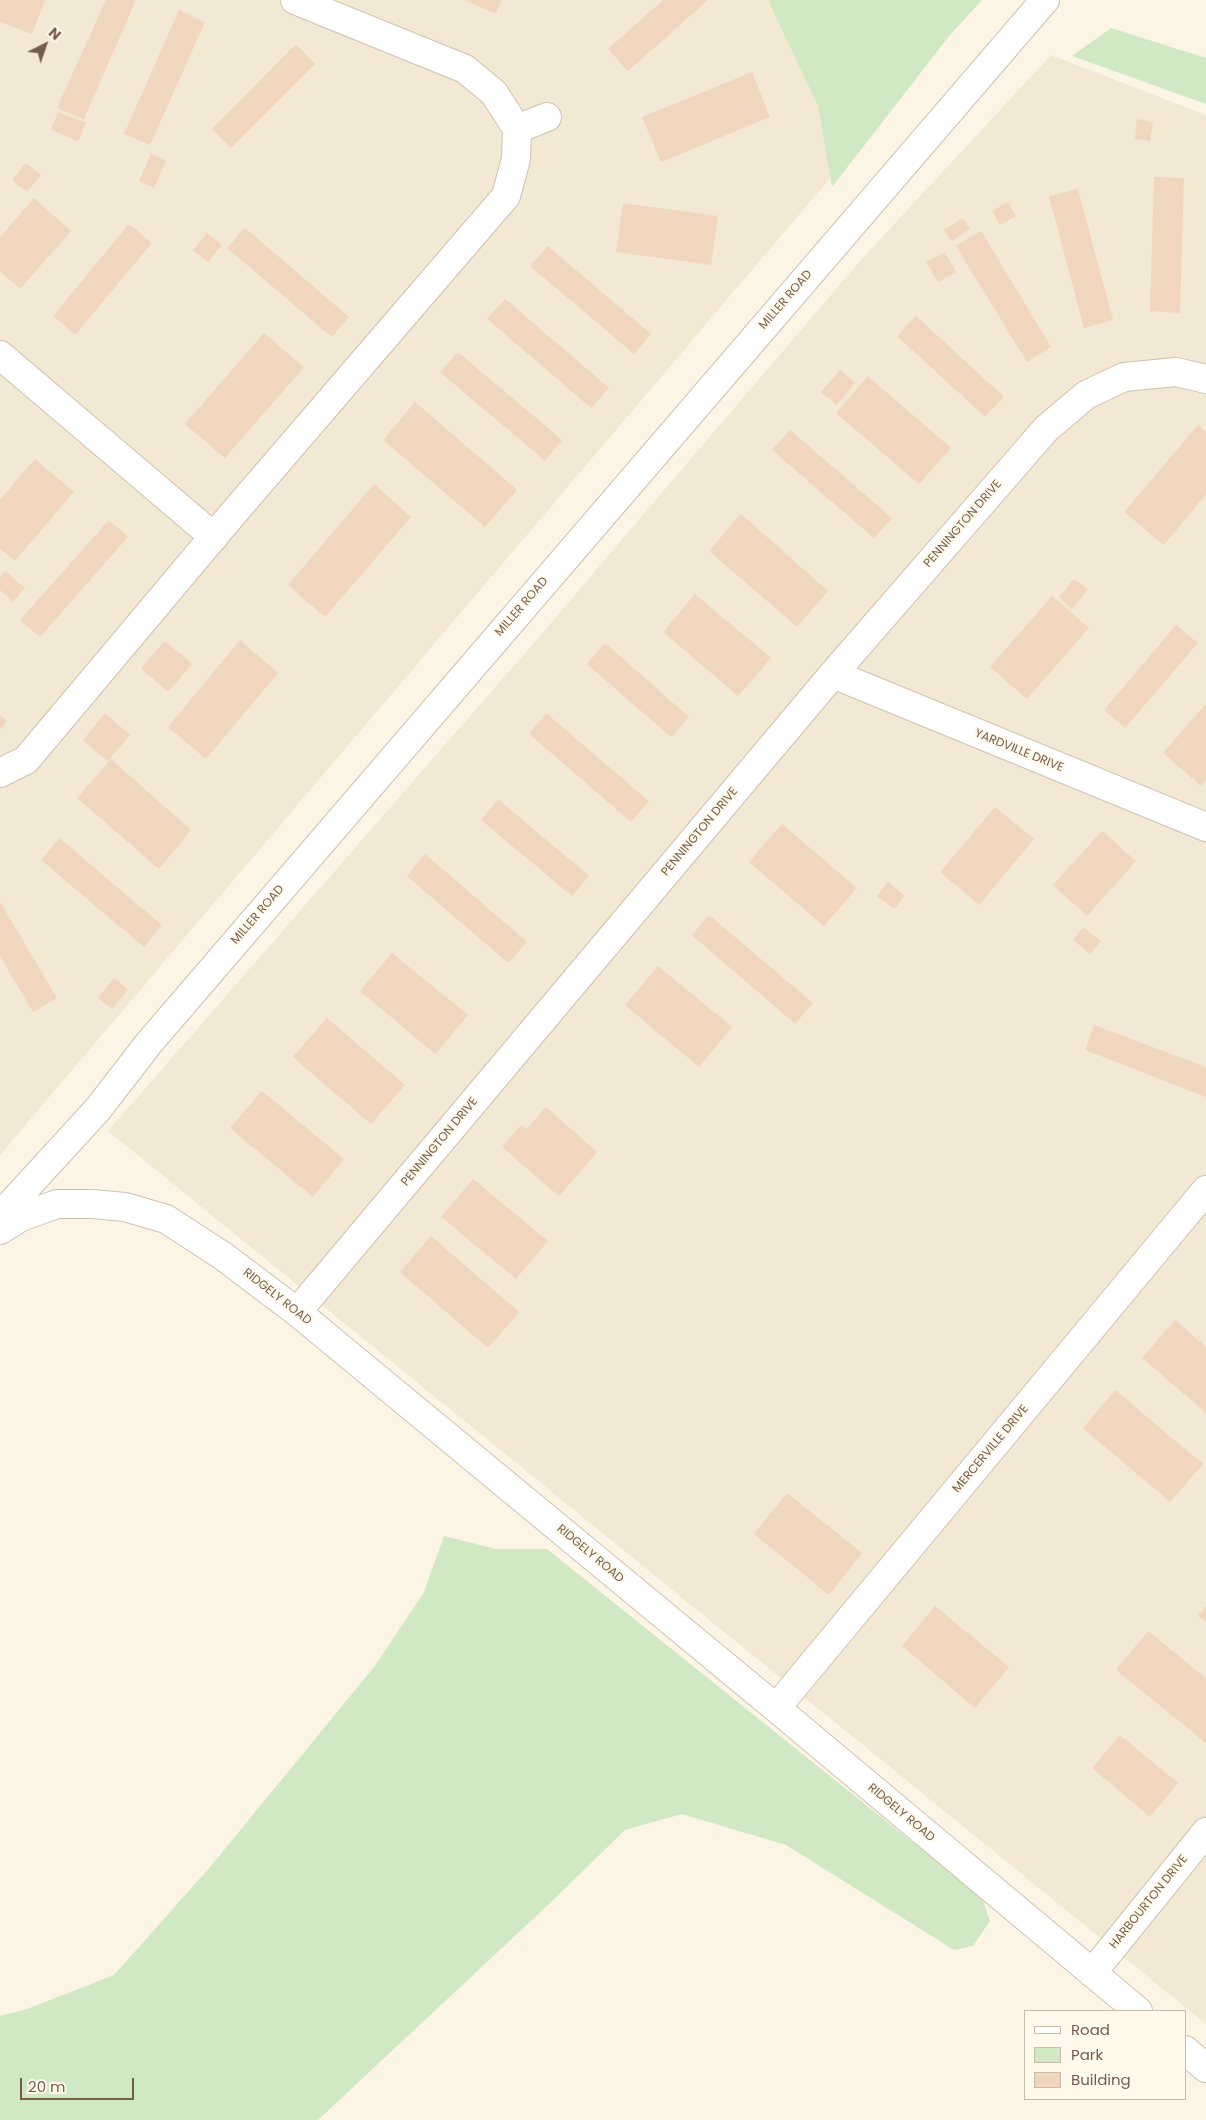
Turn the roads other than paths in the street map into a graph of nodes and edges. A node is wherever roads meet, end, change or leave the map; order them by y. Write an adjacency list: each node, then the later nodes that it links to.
1 (295, 0): 4 (street)
2 (1045, 0): 12 (street, MILLER ROAD)
3 (547, 117): 4 (street)
4 (517, 129): 7 (street)
5 (0, 355): 7 (street)
6 (1206, 379): 8 (street, PENNINGTON DRIVE)
7 (214, 537): 9 (street)
8 (833, 674): 10 (street, YARDVILLE DRIVE); 14 (street, PENNINGTON DRIVE)
9 (0, 774)
10 (1206, 827)
11 (1206, 1190): 15 (street, MERCERVILLE DRIVE)
12 (0, 1216)
13 (0, 1230): 14 (street, RIDGELY ROAD)
14 (298, 1312): 15 (street, RIDGELY ROAD)
15 (776, 1708): 17 (street, RIDGELY ROAD)
16 (1206, 1832): 17 (street, HARBOURTON DRIVE)
17 (1092, 1973): 18 (street, RIDGELY ROAD)
18 (1137, 2010)
19 (1186, 2051): 20 (street)
20 (1206, 2068)

